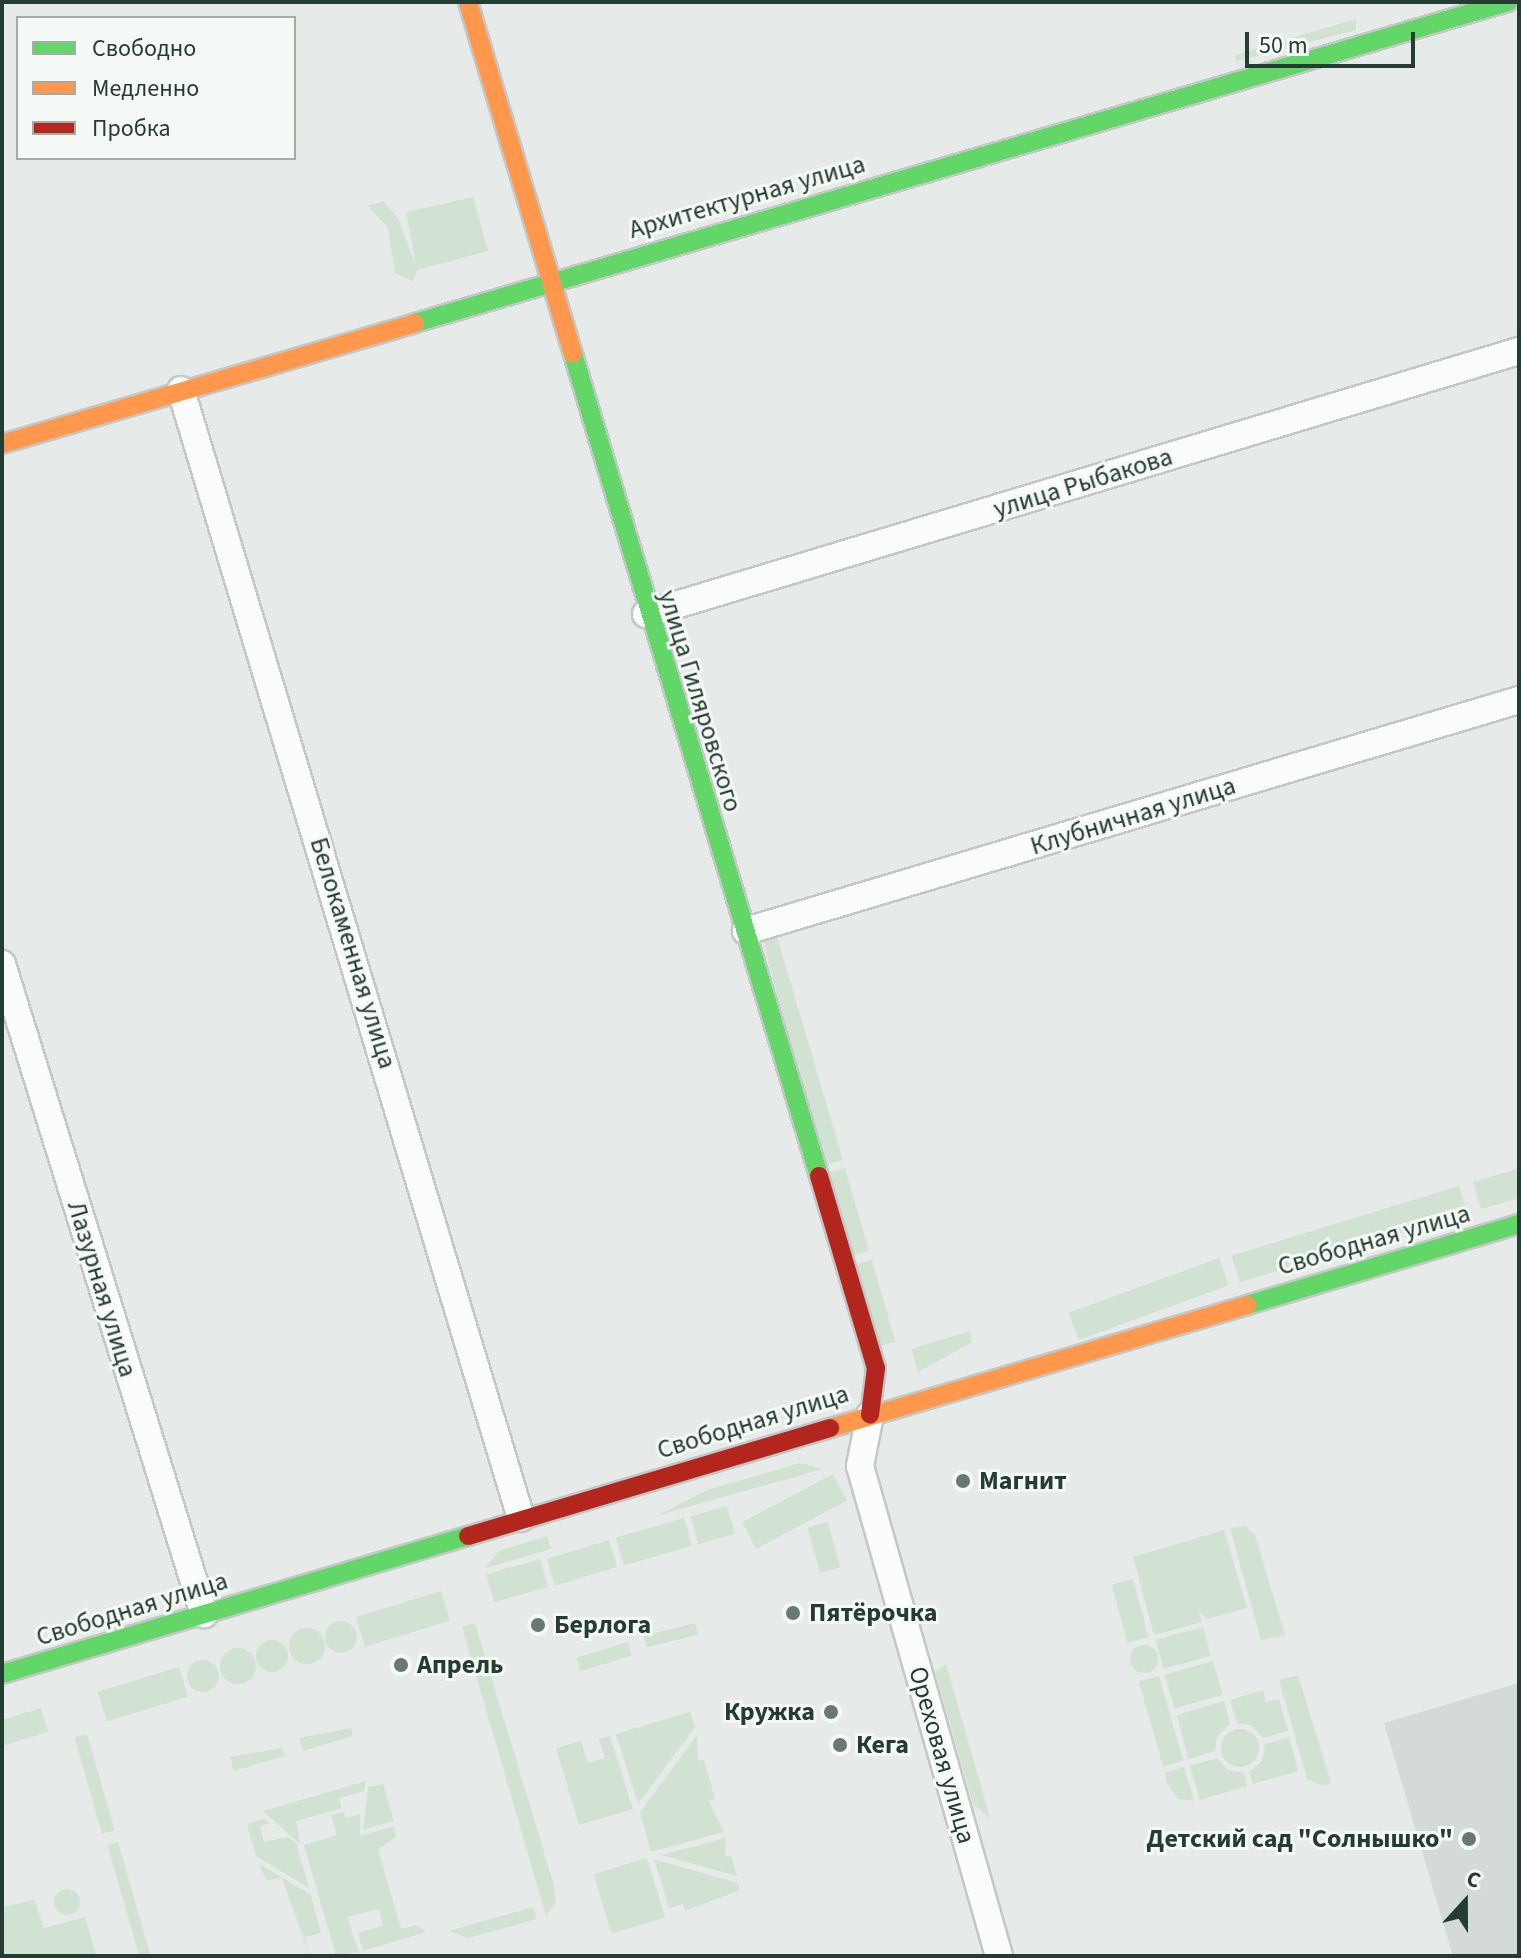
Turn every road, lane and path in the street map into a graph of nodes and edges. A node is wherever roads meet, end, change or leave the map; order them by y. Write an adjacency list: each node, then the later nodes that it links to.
1 (468, 2): 3 (street, улица Гиляровского)
2 (1508, 2): 3 (street, Архитектурная улица)
3 (549, 281): 5 (street, Архитектурная улица); 7 (street, улица Гиляровского)
4 (1519, 351): 7 (street, улица Рыбакова)
5 (181, 390): 6 (street, Архитектурная улица); 13 (street, Белокаменная улица)
6 (2, 444)
7 (646, 614): 9 (street, улица Гиляровского)
8 (1519, 700): 9 (street, Клубничная улица)
9 (746, 931): 12 (street, улица Гиляровского)
10 (2, 964): 14 (street, Лазурная улица)
11 (1519, 1224): 12 (street, Свободная улица)
12 (870, 1415): 13 (street, Свободная улица); 16 (street, Ореховая улица)
13 (521, 1518): 14 (street, Свободная улица)
14 (204, 1614): 15 (street, Свободная улица)
15 (2, 1674)
16 (999, 1956)

